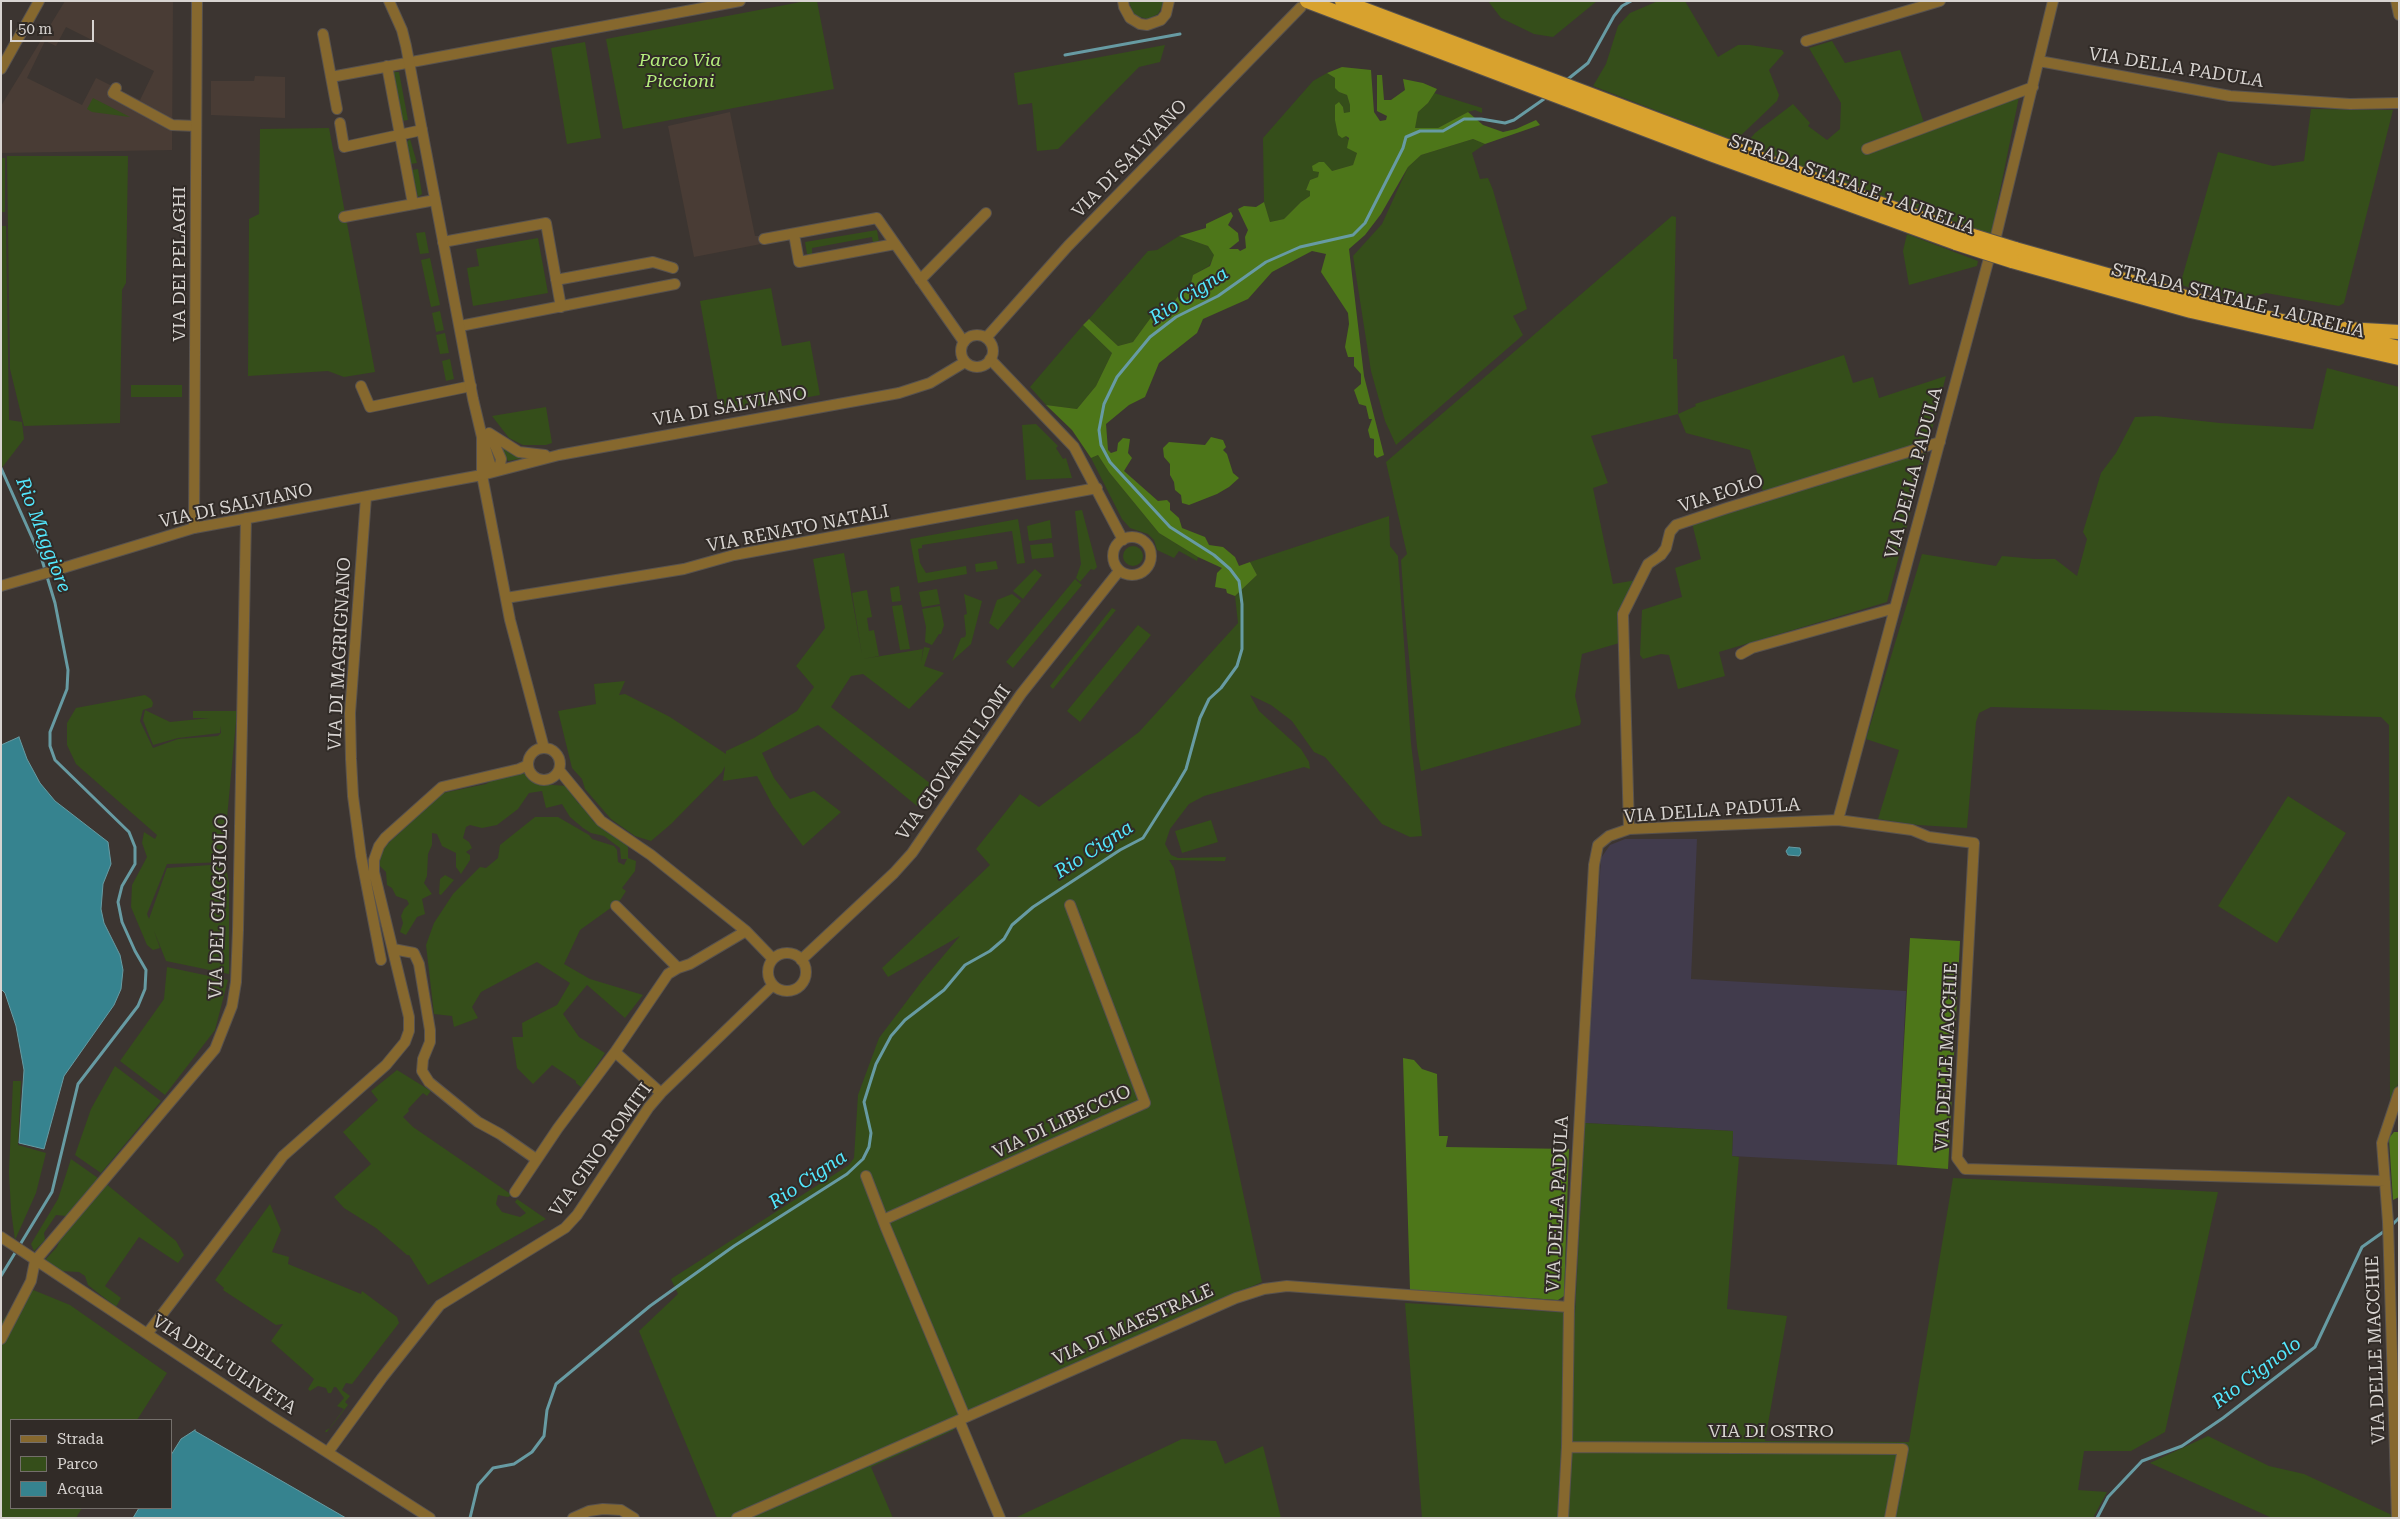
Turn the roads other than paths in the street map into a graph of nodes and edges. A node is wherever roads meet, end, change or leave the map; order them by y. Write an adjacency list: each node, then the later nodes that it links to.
1 (39, 1): 18 (street)
2 (197, 1): 25 (street, VIA DEI PELAGHI)
3 (389, 1): 16 (street)
4 (740, 1): 16 (street)
5 (1169, 1): 9 (street)
6 (1940, 1): 14 (street)
7 (2053, 1): 15 (street)
8 (2396, 1): 12 (street)
9 (1121, 3)
10 (1304, 4): 11 (highway, STRADA STATALE 1 AURELIA); 48 (street, VIA DI SALVIANO)
11 (1336, 6): 38 (highway, STRADA STATALE 1 AURELIA, bridge)
12 (2399, 15)
13 (323, 34): 19 (street)
14 (1806, 41)
15 (2039, 61): 20 (street); 22 (street, VIA DELLA PADULA)
16 (409, 62): 17 (street); 26 (street)
17 (387, 66): 19 (street); 27 (street)
18 (1, 69)
19 (331, 77): 23 (street)
20 (2033, 88): 28 (street); 34 (street)
21 (121, 93): 25 (street)
22 (2399, 103)
23 (337, 109)
24 (340, 123): 27 (street)
25 (196, 126): 66 (street, VIA DEI PELAGHI)
26 (422, 130): 27 (street); 29 (street)
27 (400, 135): 30 (street)
28 (1867, 149)
29 (435, 200): 30 (street); 36 (street)
30 (413, 204): 32 (street)
31 (986, 213): 42 (street)
32 (344, 217)
33 (794, 234): 35 (street); 37 (street); 37 (street)
34 (1996, 236)
35 (764, 239)
36 (443, 242): 41 (street); 45 (street)
37 (895, 244): 42 (street)
38 (2014, 255): 46 (highway, STRADA STATALE 1 AURELIA); 51 (highway, STRADA STATALE 1 AURELIA)
39 (1988, 262): 59 (street, VIA DELLA PADULA)
40 (673, 268): 41 (street)
41 (556, 280): 44 (street)
42 (920, 280): 49 (street)
43 (675, 284): 44 (street)
44 (561, 306): 45 (street)
45 (460, 326): 57 (street)
46 (2307, 327): 47 (highway); 50 (highway, STRADA STATALE 1 AURELIA)
47 (2399, 332)
48 (986, 338): 49 (street); 53 (street)
49 (964, 342): 54 (street)
50 (2399, 348)
51 (2351, 349): 52 (highway, STRADA STATALE 1 AURELIA); 55 (highway)
52 (2399, 358)
53 (990, 359): 54 (street); 63 (street)
54 (965, 362): 60 (street, VIA DI SALVIANO)
55 (2399, 365)
56 (361, 386): 57 (street)
57 (471, 386): 58 (street)
58 (486, 435): 60 (street); 61 (street); 62 (street)
59 (1940, 442): 71 (street, VIA DELLA PADULA); 77 (street, VIA EOLO)
60 (559, 456): 61 (street, VIA DI SALVIANO)
61 (495, 471): 62 (street, VIA DI SALVIANO)
62 (483, 480): 64 (street, VIA DI SALVIANO); 70 (street)
63 (1097, 488): 67 (street); 70 (street, VIA RENATO NATALI)
64 (366, 497): 65 (street, VIA DI SALVIANO); 83 (street, VIA DI MAGRIGNANO)
65 (246, 518): 66 (street, VIA DI SALVIANO); 96 (street, VIA DEL GIAGGIOLO)
66 (194, 528): 69 (street, VIA DI SALVIANO)
67 (1123, 540): 68 (street); 68 (street)
68 (1119, 571): 84 (street, VIA GIOVANNI LOMI)
69 (1, 586)
70 (506, 598): 73 (street)
71 (1895, 608): 72 (street); 76 (street, VIA DELLA PADULA)
72 (1741, 654)
73 (544, 748): 74 (street); 75 (street)
74 (528, 765): 75 (street); 81 (street)
75 (559, 770): 80 (street)
76 (1838, 820): 77 (street, VIA DELLA PADULA); 92 (street, VIA DELLE MACCHIE)
77 (1629, 829): 97 (street, VIA DELLA PADULA)
78 (1070, 905): 94 (street, VIA DI LIBECCIO)
79 (616, 906): 85 (street)
80 (746, 930): 82 (street); 85 (street)
81 (393, 949): 90 (street); 98 (street)
82 (773, 959): 84 (street); 86 (street)
83 (381, 960)
84 (802, 960): 86 (street)
85 (678, 968): 87 (street)
86 (773, 985): 88 (street, VIA GINO ROMITI)
87 (615, 1052): 88 (street); 90 (street)
88 (661, 1092): 102 (street, VIA GINO ROMITI)
89 (2399, 1092): 92 (street, VIA DELLE MACCHIE)
90 (536, 1159): 93 (street)
91 (866, 1176): 94 (street)
92 (2385, 1181): 110 (street, VIA DELLE MACCHIE)
93 (515, 1192)
94 (883, 1220): 100 (street)
95 (1, 1237): 96 (street, VIA DELL'ULIVETA)
96 (31, 1258): 98 (street, VIA DELL'ULIVETA); 99 (street, VIA DEL GIAGGIOLO)
97 (1569, 1307): 100 (street, VIA DI MAESTRALE); 101 (street, VIA DELLA PADULA)
98 (147, 1334): 102 (street, VIA DELL'ULIVETA)
99 (1, 1339)
100 (962, 1419): 106 (street, VIA DI MAESTRALE); 107 (street)
101 (1567, 1447): 108 (street, VIA DELLA PADULA); 109 (street, VIA DI OSTRO)
102 (328, 1452): 103 (street, VIA DELL'ULIVETA)
103 (430, 1518)
104 (573, 1518): 105 (street)
105 (634, 1518)
106 (737, 1518)
107 (1000, 1518)
108 (1563, 1518)
109 (1890, 1518)
110 (2397, 1518)

